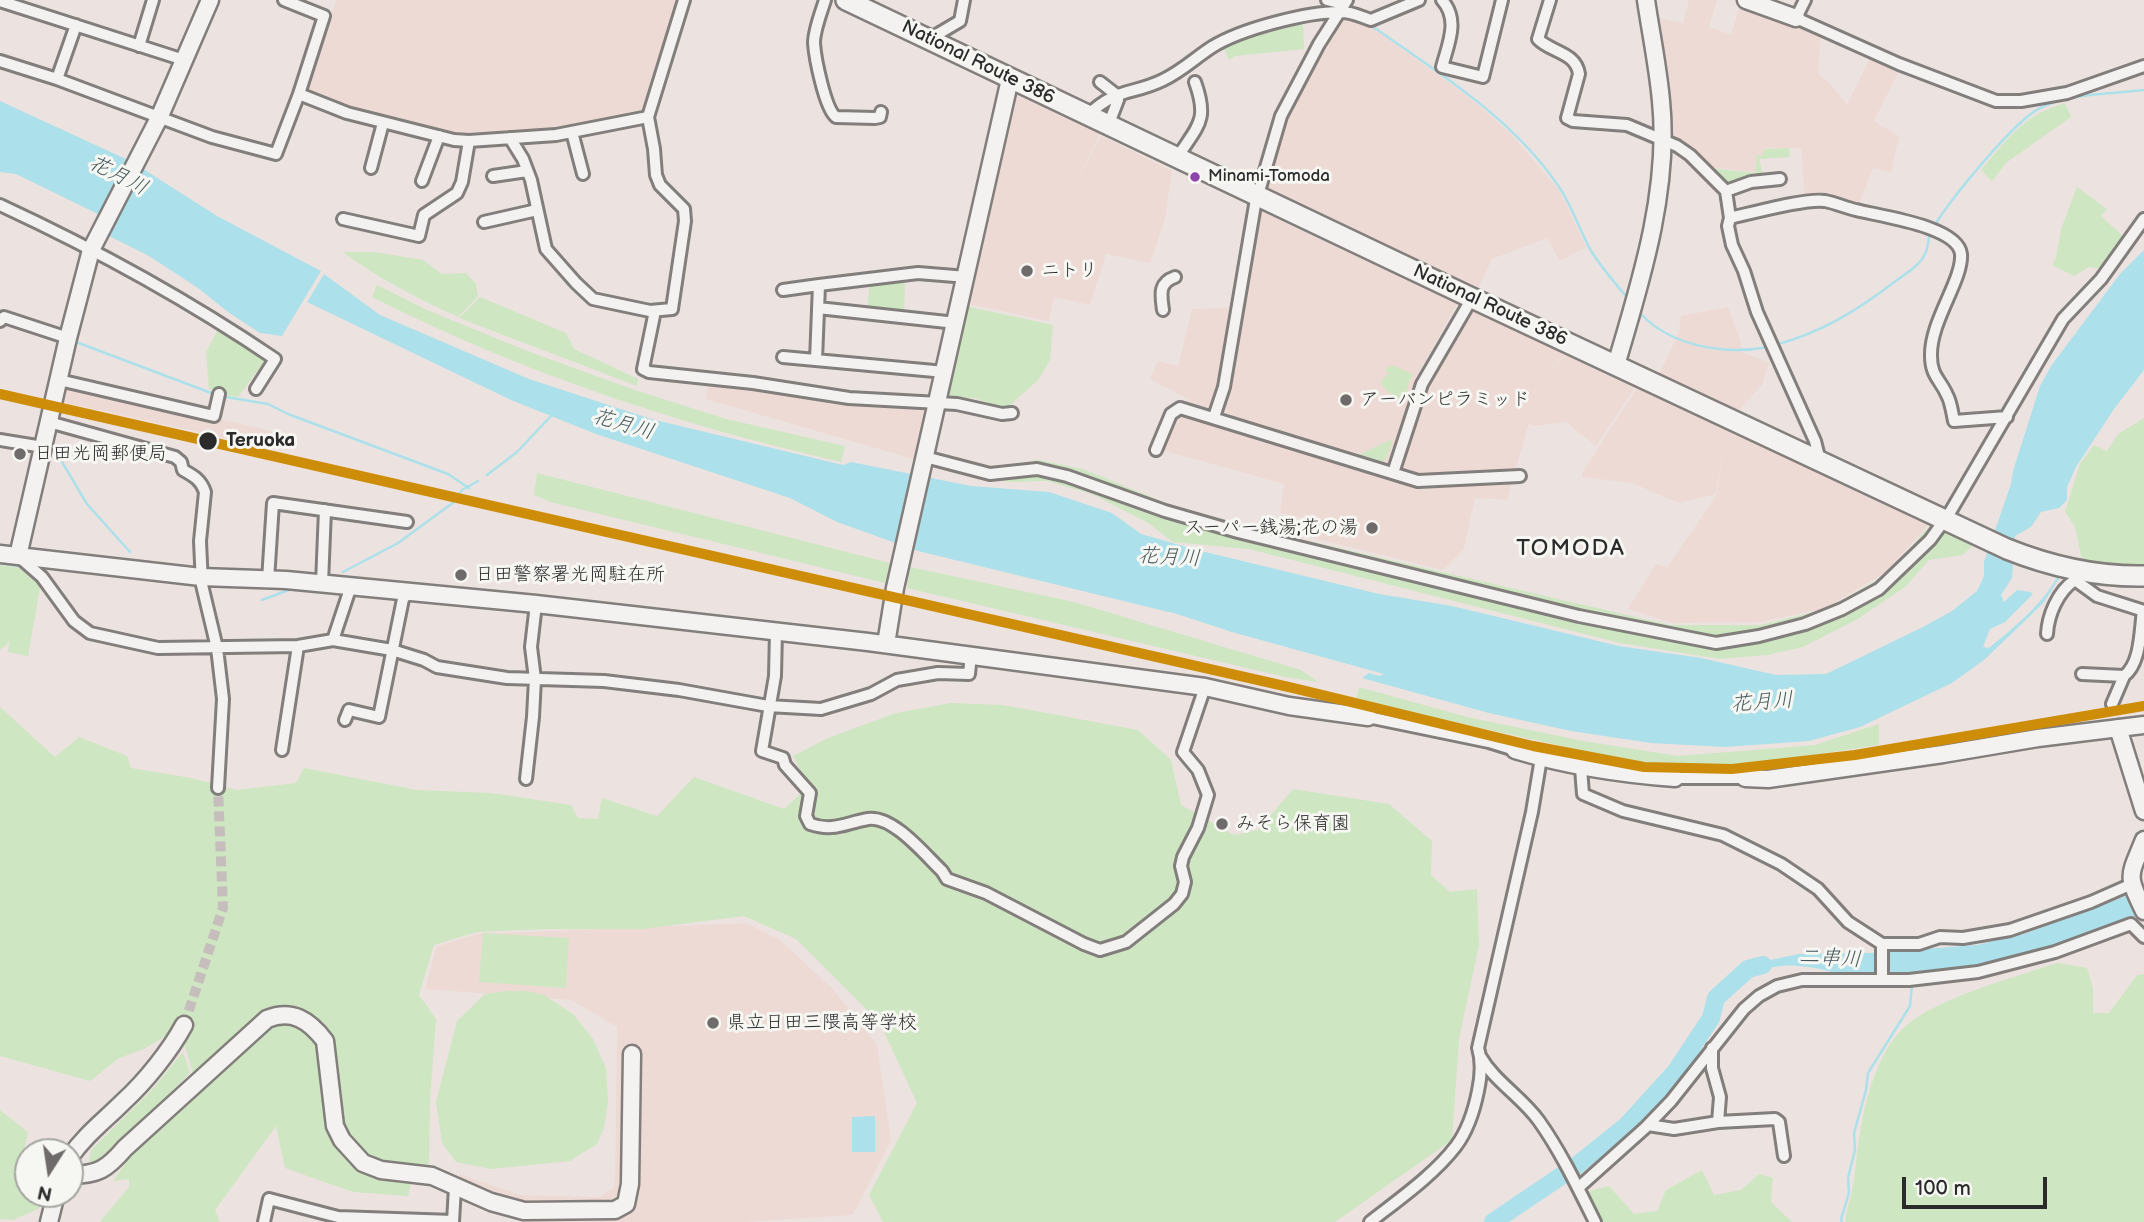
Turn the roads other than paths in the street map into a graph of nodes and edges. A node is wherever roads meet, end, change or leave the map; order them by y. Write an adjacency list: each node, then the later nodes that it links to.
1 (153, 0): 21 (street)
2 (210, 0): 22 (street)
3 (284, 0): 29 (street)
4 (684, 0): 33 (street)
5 (825, 0): 31 (street)
6 (846, 0): 20 (highway, National Route 386)
7 (964, 0): 20 (street)
8 (1327, 0): 17 (street)
9 (1419, 0): 17 (street)
10 (1442, 0): 11 (street)
11 (1502, 0)
12 (1550, 0): 40 (street)
13 (1646, 0): 40 (street)
14 (1746, 0): 18 (street)
15 (1805, 0): 18 (street)
16 (0, 1): 19 (street)
17 (1341, 8): 30 (street); 50 (street)
18 (1796, 18): 24 (street)
19 (76, 25): 21 (street); 25 (street)
20 (934, 40): 26 (highway, National Route 386)
21 (139, 46): 22 (street)
22 (184, 60): 34 (street)
23 (0, 61): 25 (street)
24 (2144, 66)
25 (57, 79): 34 (street)
26 (1010, 79): 32 (highway, National Route 386); 59 (street)
27 (1100, 82): 30 (street)
28 (1195, 82): 42 (street)
29 (299, 94): 34 (street); 35 (street)
30 (1117, 97): 32 (street); 36 (street)
31 (881, 112)
32 (1087, 116): 36 (highway, National Route 386)
33 (648, 117): 37 (street); 65 (street)
34 (159, 118): 57 (street)
35 (383, 122): 38 (street); 43 (street)
36 (1108, 126): 42 (highway, National Route 386)
37 (572, 132): 39 (street); 45 (street)
38 (439, 136): 41 (street); 48 (street)
39 (510, 138): 41 (street); 44 (street)
40 (1662, 140): 49 (street); 71 (street)
41 (469, 141): 54 (street)
42 (1177, 158): 50 (highway, National Route 386)
43 (371, 168)
44 (527, 171): 46 (street); 52 (street)
45 (583, 174)
46 (492, 176)
47 (1780, 179): 49 (street)
48 (422, 181)
49 (1726, 191): 53 (street)
50 (1257, 195): 62 (highway, National Route 386); 78 (street)
51 (0, 205): 57 (street)
52 (537, 209): 56 (street); 65 (street)
53 (1730, 218): 79 (street); 85 (street)
54 (344, 219)
55 (2144, 219): 79 (street)
56 (484, 222)
57 (91, 250): 68 (street); 74 (street)
58 (1175, 277): 64 (street)
59 (967, 278): 60 (street); 67 (street)
60 (819, 285): 61 (street); 63 (street)
61 (783, 290)
62 (1472, 298): 71 (highway, National Route 386); 86 (street)
63 (818, 309): 67 (street); 70 (street)
64 (1163, 310)
65 (655, 311): 76 (street)
66 (0, 321): 68 (street)
67 (956, 323): 72 (street)
68 (68, 338): 73 (street)
69 (783, 357): 70 (street)
70 (816, 360): 72 (street)
71 (1616, 365): 85 (highway, National Route 386)
72 (945, 372): 76 (street)
73 (59, 380): 75 (street); 80 (street)
74 (256, 389)
75 (219, 394)
76 (938, 402): 77 (street); 84 (street)
77 (1012, 413)
78 (1214, 417): 83 (street); 86 (street)
79 (2007, 417): 90 (street)
80 (49, 422): 82 (street); 95 (street)
81 (0, 440): 82 (street)
82 (43, 447): 92 (street)
83 (1156, 450)
84 (925, 459): 90 (street); 105 (street)
85 (1815, 460): 90 (highway, National Route 386)
86 (1393, 474): 87 (street)
87 (1520, 477)
88 (325, 510): 89 (street); 96 (street); 97 (street)
89 (407, 522)
90 (1949, 522): 93 (highway, National Route 386)
91 (0, 554): 92 (street)
92 (18, 556): 95 (street); 107 (street)
93 (2075, 575): 94 (highway, National Route 386); 101 (street); 103 (street)
94 (2144, 576)
95 (201, 577): 96 (street); 107 (street)
96 (268, 580): 97 (street)
97 (322, 583): 98 (street)
98 (351, 586): 99 (street); 104 (street)
99 (409, 592): 100 (street); 108 (street)
100 (536, 604): 102 (street); 112 (street)
101 (2143, 611): 111 (street)
102 (776, 631): 105 (street); 115 (street)
103 (2047, 634)
104 (332, 640): 106 (street); 108 (street)
105 (886, 644): 109 (street)
106 (298, 646): 107 (street); 120 (street)
107 (217, 648): 127 (street)
108 (392, 650): 112 (street); 117 (street)
109 (971, 655): 113 (street); 115 (street)
110 (2082, 674): 111 (street)
111 (2124, 676): 114 (street)
112 (535, 680): 115 (street); 126 (street)
113 (1205, 687): 115 (street); 116 (street)
114 (2112, 704)
115 (768, 706)
116 (1368, 717): 121 (street)
117 (345, 720)
118 (2144, 725): 119 (street)
119 (2118, 727): 125 (street); 128 (street)
120 (282, 750)
121 (1515, 750): 122 (street)
122 (1541, 758): 123 (street); 138 (street)
123 (1581, 768): 124 (street); 133 (street)
124 (1675, 778): 125 (street)
125 (1745, 778)
126 (526, 779)
127 (218, 788)
128 (2144, 811)
129 (2144, 840): 130 (street)
130 (2132, 885): 131 (street); 133 (street)
131 (2144, 911)
132 (2144, 937): 134 (street)
133 (1882, 944): 134 (street)
134 (1882, 980): 136 (street)
135 (184, 1025): 141 (street)
136 (1712, 1048): 139 (street); 140 (street)
137 (632, 1054): 144 (street)
138 (1480, 1055): 145 (street); 149 (street)
139 (1718, 1122): 140 (street); 142 (street)
140 (1648, 1125): 145 (street)
141 (83, 1138)
142 (1784, 1156)
143 (84, 1173): 144 (street)
144 (455, 1187): 148 (street)
145 (1578, 1188): 150 (street)
146 (338, 1219): 147 (street); 148 (street)
147 (264, 1222)
148 (453, 1222)
149 (1370, 1222)
150 (1595, 1222)

